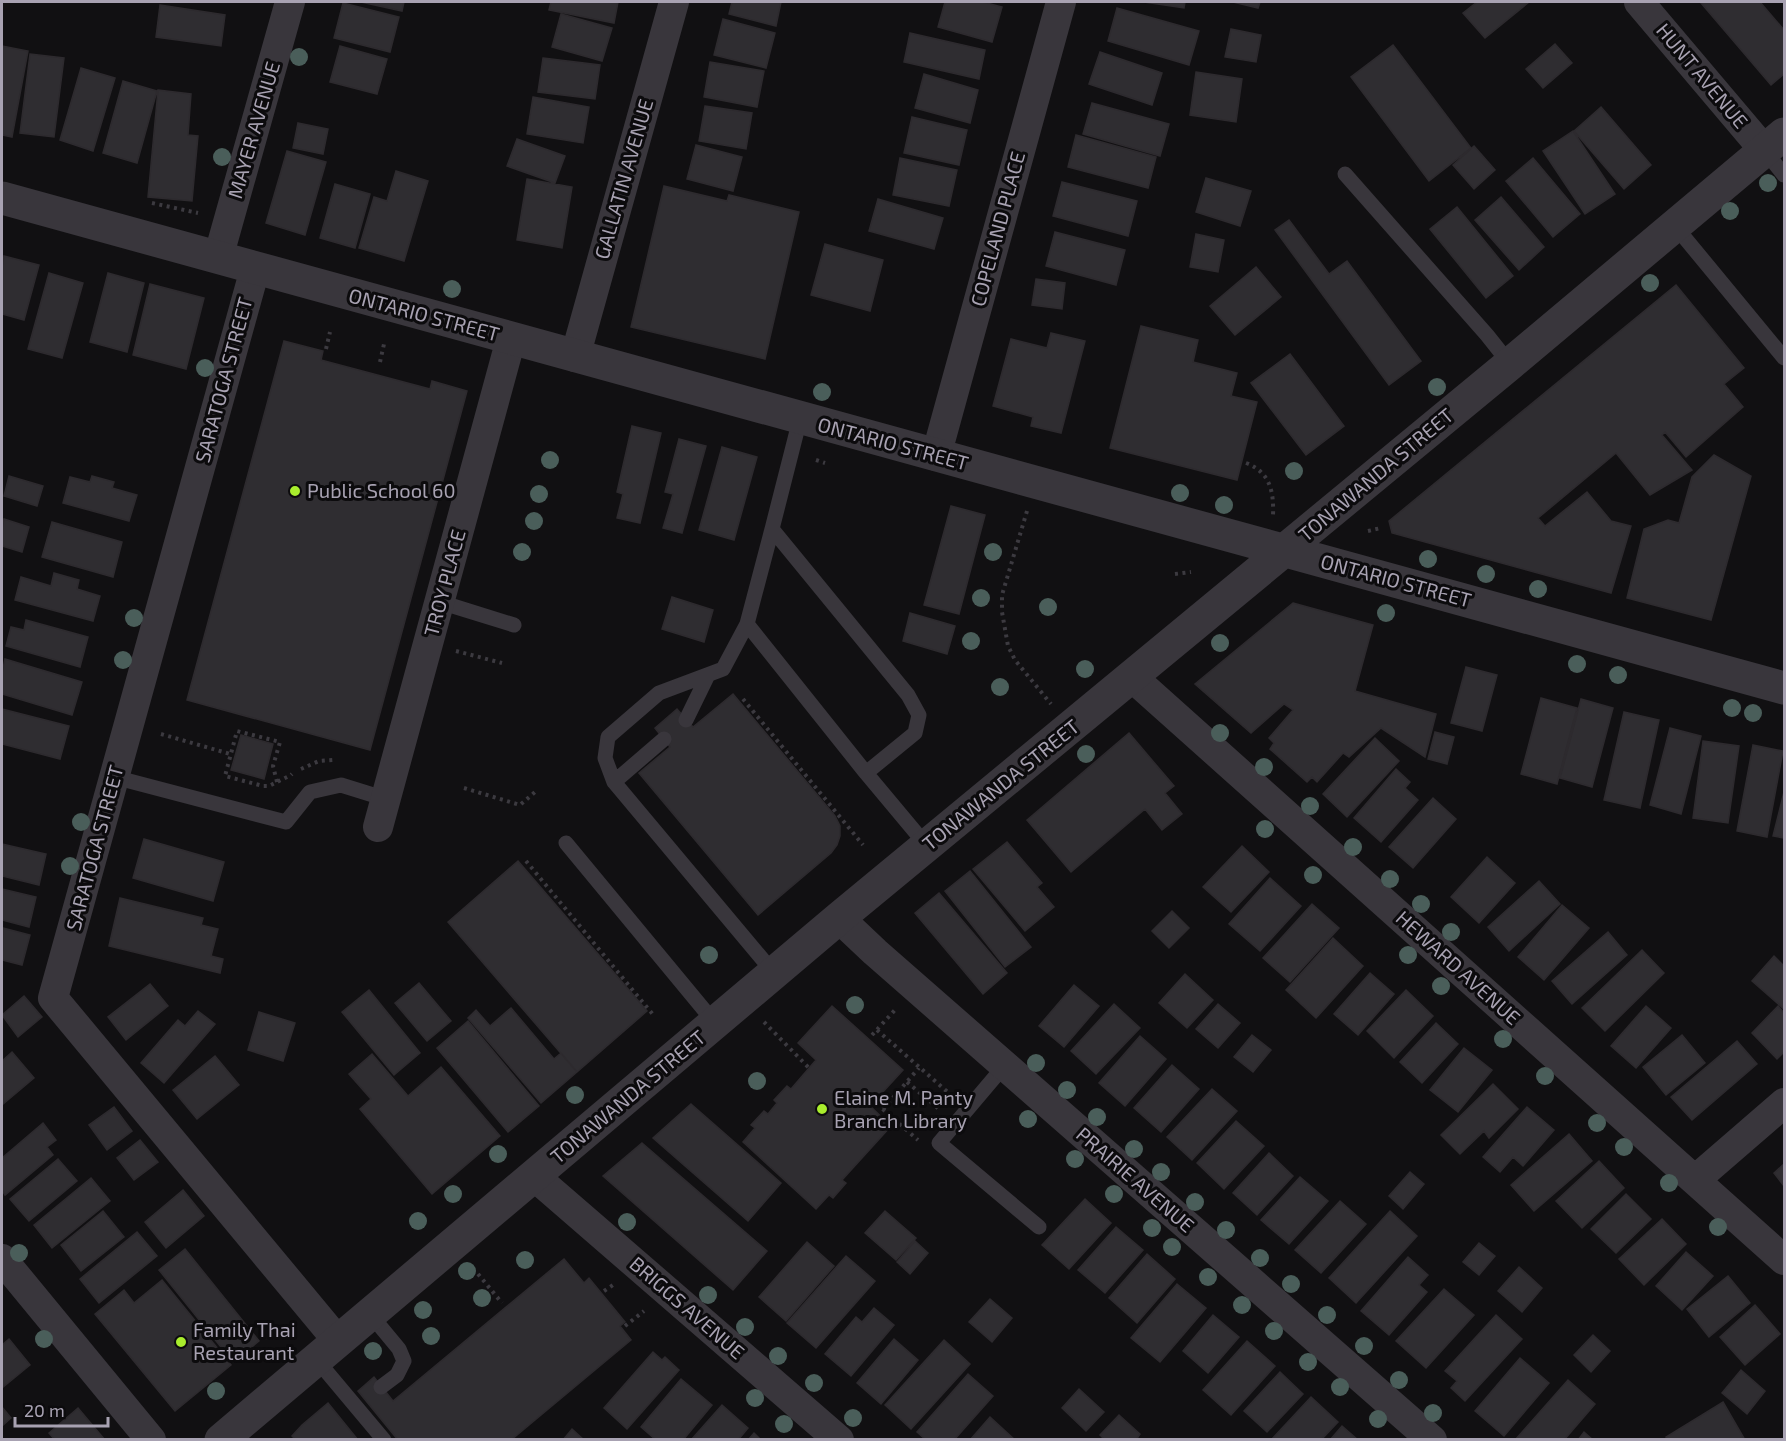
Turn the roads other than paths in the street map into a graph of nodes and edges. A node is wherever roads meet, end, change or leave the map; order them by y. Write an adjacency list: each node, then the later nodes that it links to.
1 (290, 2): 9 (street, MAYER AVENUE)
2 (674, 2): 12 (street, GALLATIN AVENUE)
3 (1061, 2): 16 (street, COPELAND PLACE)
4 (1639, 2): 5 (street, HUNT AVENUE)
5 (1778, 153): 8 (street, TONAWANDA STREET)
6 (1345, 174): 14 (lane)
7 (2, 198): 9 (street, ONTARIO STREET)
8 (1675, 226): 13 (lane); 14 (street, TONAWANDA STREET)
9 (218, 258): 10 (street, ONTARIO STREET)
10 (255, 269): 11 (street, ONTARIO STREET); 28 (street, SARATOGA STREET)
11 (511, 339): 12 (street, ONTARIO STREET); 19 (street, TROY PLACE)
12 (575, 357): 15 (street, ONTARIO STREET)
13 (1785, 358)
14 (1510, 364): 18 (street, TONAWANDA STREET)
15 (800, 419): 16 (street, ONTARIO STREET); 17 (lane)
16 (936, 456): 18 (street, ONTARIO STREET)
17 (772, 529): 20 (lane); 27 (lane)
18 (1284, 551): 23 (street, TONAWANDA STREET); 24 (street, ONTARIO STREET)
19 (440, 602): 21 (lane); 30 (street, TROY PLACE)
20 (747, 624): 22 (lane); 27 (lane)
21 (514, 625)
22 (708, 675): 25 (lane); 29 (lane)
23 (1132, 677): 33 (street, TONAWANDA STREET); 40 (street, HEWARD AVENUE)
24 (1785, 688)
25 (686, 720)
26 (664, 739): 29 (lane)
27 (866, 773): 33 (lane)
28 (114, 777): 30 (lane); 45 (street, SARATOGA STREET)
29 (614, 782): 35 (lane)
30 (386, 799): 31 (street, TROY PLACE)
31 (378, 827)
32 (566, 843): 36 (lane)
33 (927, 846): 34 (street, TONAWANDA STREET)
34 (839, 918): 35 (street, TONAWANDA STREET); 37 (street, PRAIRIE AVENUE)
35 (774, 973): 36 (street, TONAWANDA STREET)
36 (715, 1023): 39 (street, TONAWANDA STREET)
37 (1005, 1065): 41 (lane); 51 (street, PRAIRIE AVENUE)
38 (1785, 1103): 40 (street)
39 (534, 1176): 44 (street, TONAWANDA STREET); 50 (street, BRIGGS AVENUE)
40 (1695, 1180): 43 (street, HEWARD AVENUE)
41 (1039, 1227)
42 (2, 1259): 48 (street)
43 (1785, 1260)
44 (370, 1314): 45 (street, TONAWANDA STREET); 46 (lane)
45 (327, 1350): 47 (street, TONAWANDA STREET); 49 (lane)
46 (381, 1387)
47 (226, 1438)
48 (151, 1440)
49 (384, 1440)
50 (839, 1440)
51 (1432, 1440)

